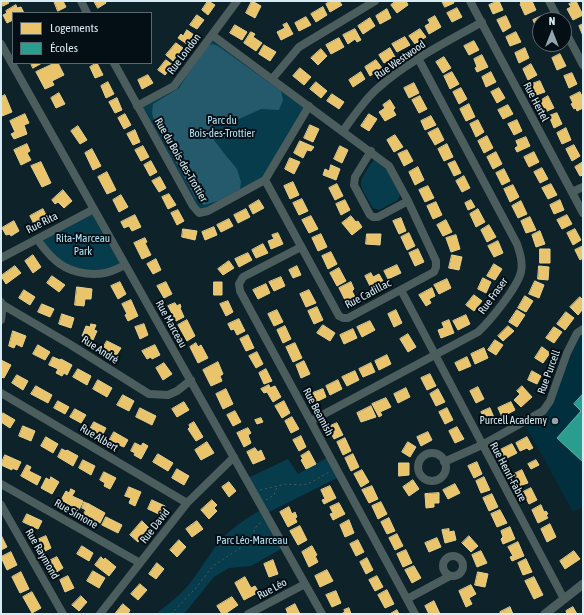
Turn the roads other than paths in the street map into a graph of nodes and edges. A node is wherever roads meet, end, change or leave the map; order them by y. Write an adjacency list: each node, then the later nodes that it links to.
1 (81, 1): 6 (street)
2 (236, 1): 9 (street, Rue London)
3 (375, 1): 17 (street)
4 (470, 1): 8 (street, Rue Hertel)
5 (549, 1): 7 (street)
6 (86, 12)
7 (555, 12)
8 (482, 22): 12 (street, Rue Westwood); 24 (street, Rue Hertel)
9 (212, 35): 17 (street, Rue Cadillac); 18 (street, Rue London)
10 (1, 44): 13 (street, Rue Marceau)
11 (572, 44): 16 (street)
12 (418, 58): 20 (street, Rue Westwood); 36 (street, Rue Fraser)
13 (12, 64)
14 (12, 64): 26 (street, Rue Marceau)
15 (115, 64): 18 (street, Rue du Bois-des-Trottier)
16 (583, 65)
17 (272, 79): 19 (street, Rue Cadillac)
18 (137, 106): 22 (street, Rue du Bois-des-Trottier)
19 (309, 106): 20 (street, Rue Cadillac); 22 (street, Rue du Bois-des-Trottier)
20 (343, 130): 21 (street, Rue Cadillac)
21 (371, 151): 25 (street, Rue Cadillac); 25 (street)
22 (264, 180): 29 (street, Rue Cadillac)
23 (583, 188): 24 (street)
24 (572, 192): 27 (street, Rue Hertel)
25 (408, 201): 32 (street, Rue Cadillac)
26 (94, 209): 28 (street, Rue Rita); 31 (street, Rue Marceau)
27 (583, 213)
28 (37, 239): 30 (street, Rue Rita); 31 (street)
29 (301, 247): 32 (street, Rue Cadillac); 39 (street, Rue Beamish)
30 (1, 258)
31 (126, 265): 37 (street, Rue Marceau)
32 (401, 290): 36 (street, Rue Henri-Fabre)
33 (2, 303): 34 (street); 37 (street, Rue André)
34 (1, 320)
35 (583, 328): 40 (street, Rue Purcell)
36 (435, 356): 39 (street, Rue Fraser); 40 (street, Rue Henri-Fabre)
37 (191, 380): 41 (street, Rue Marceau)
38 (1, 393): 44 (street, Rue Albert)
39 (311, 422): 50 (street, Rue Beamish)
40 (482, 446): 42 (street, Rue Purcell); 51 (street, Rue Henri-Fabre)
41 (234, 457): 44 (street, Rue David); 48 (street, Rue Marceau)
42 (444, 462)
43 (1, 484): 46 (street, Rue Simone)
44 (187, 503): 46 (street, Rue David)
45 (1, 505): 52 (street, Rue Raymond)
46 (140, 564): 53 (street, Rue David)
47 (450, 576): 50 (street)
48 (306, 584): 54 (street, Rue Léo); 55 (street, Rue Marceau)
49 (583, 584): 51 (street)
50 (407, 599): 56 (street, Rue Beamish)
51 (564, 599): 57 (street)
52 (63, 614)
53 (100, 614)
54 (248, 614)
55 (322, 614)
56 (416, 614)
57 (545, 614)

